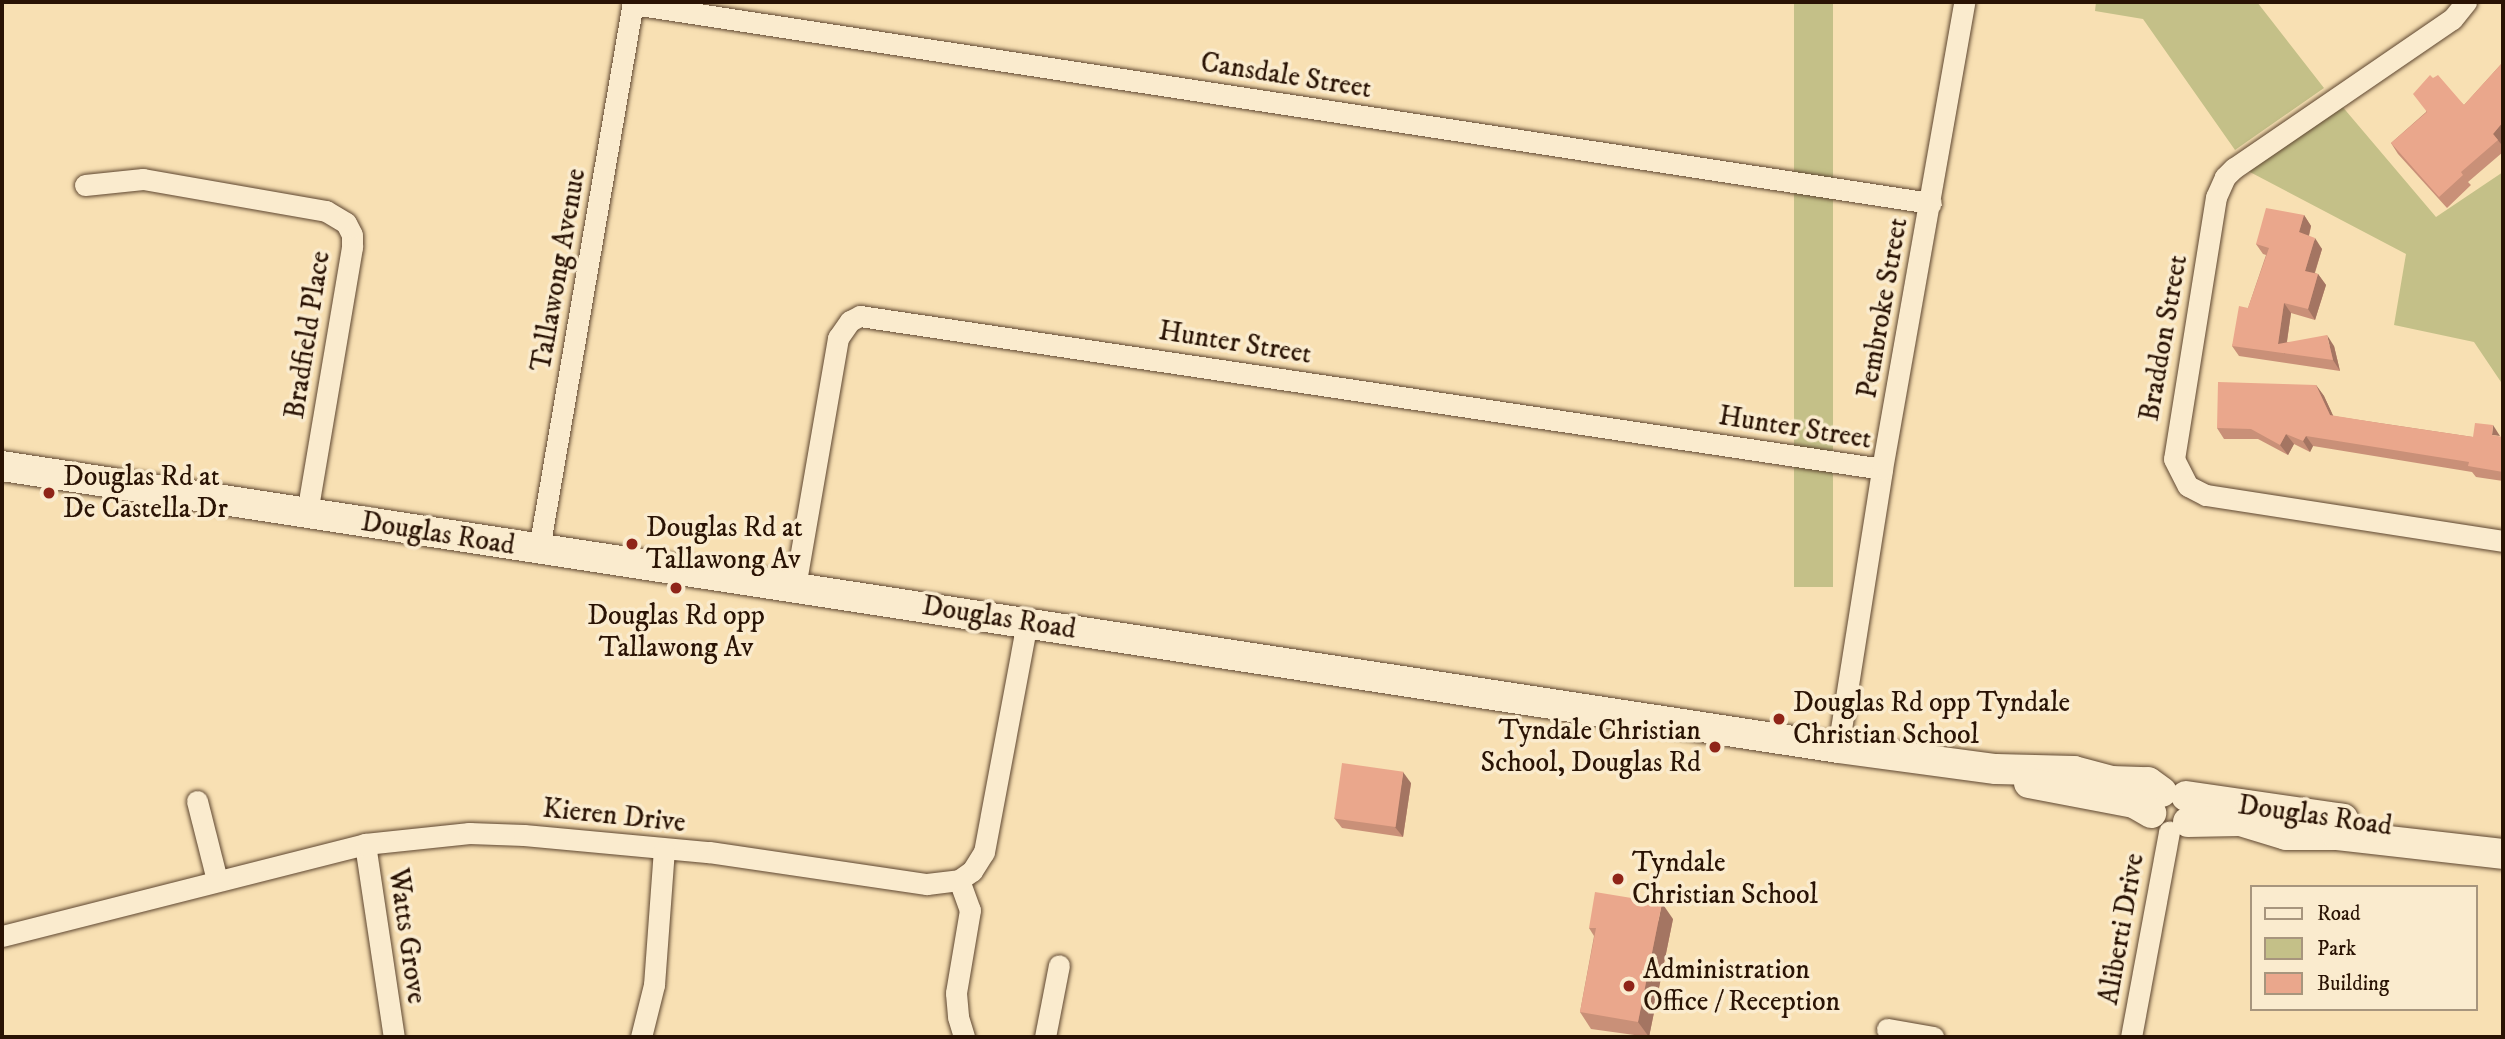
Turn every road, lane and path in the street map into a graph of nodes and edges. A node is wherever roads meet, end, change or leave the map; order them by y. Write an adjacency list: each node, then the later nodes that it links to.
1 (1964, 2): 5 (street, Pembroke Street)
2 (2466, 2): 9 (street, Braddon Street)
3 (633, 3): 5 (street, Cansdale Street); 10 (street, Tallawong Avenue)
4 (85, 184): 8 (street, Bradfield Place)
5 (1931, 202): 7 (street, Pembroke Street)
6 (2, 466): 8 (street, Douglas Road)
7 (1882, 469): 11 (street, Hunter Street); 13 (street, Pembroke Street)
8 (307, 514): 10 (street, Douglas Road)
9 (2503, 541)
10 (540, 549): 11 (street, Douglas Road)
11 (795, 587): 12 (street, Douglas Road)
12 (1027, 623): 13 (street, Douglas Road); 20 (street)
13 (1838, 748): 15 (street, Douglas Road)
14 (197, 801): 19 (street)
15 (2171, 811): 18 (street, Douglas Road); 29 (street, Aliberti Drive)
16 (365, 844): 17 (street, Kieren Drive); 19 (street, Kieren Drive); 24 (street, Watts Grove)
17 (664, 850): 20 (street, Kieren Drive); 25 (street)
18 (2503, 854)
19 (217, 880): 21 (street, Kieren Drive)
20 (960, 880): 26 (street)
21 (2, 936)
22 (1059, 965): 27 (street)
23 (1887, 1029): 28 (street)
24 (394, 1037)
25 (641, 1037)
26 (964, 1037)
27 (1045, 1037)
28 (1933, 1037)
29 (2131, 1037)

